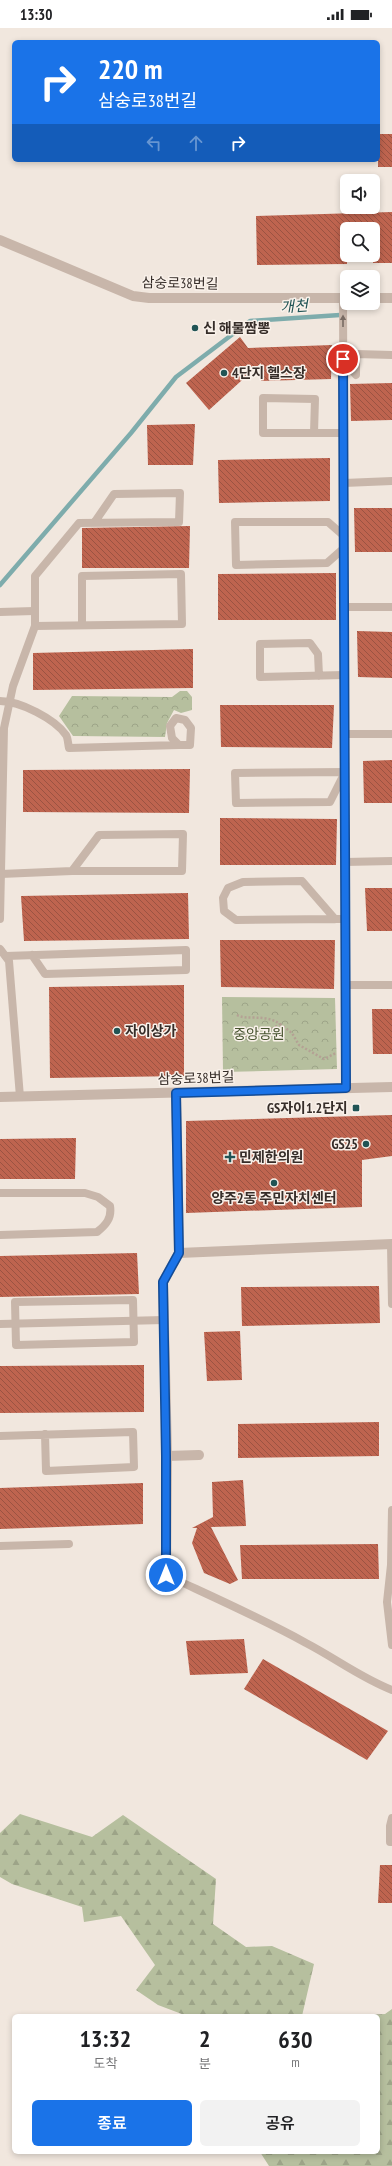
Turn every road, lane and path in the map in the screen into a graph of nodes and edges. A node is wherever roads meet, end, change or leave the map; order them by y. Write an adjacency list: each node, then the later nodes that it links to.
1 (0, 240): 2 (street, 삼숭로38번길)
2 (340, 298)
3 (380, 298): 4 (street)
4 (392, 298)
5 (345, 310): 7 (lane, one-way to 5)
6 (392, 354): 7 (lane)
7 (343, 359): 9 (lane)
8 (314, 433): 8 (lane); 9 (lane)
9 (343, 433): 11 (lane)
10 (392, 481): 11 (lane)
11 (344, 483): 13 (lane)
12 (94, 523): 12 (lane); 17 (lane)
13 (344, 536): 14 (lane); 14 (lane)
14 (344, 548): 15 (lane)
15 (344, 607): 16 (lane); 21 (lane)
16 (392, 607)
17 (34, 611): 18 (lane); 20 (lane)
18 (0, 612)
19 (82, 625): 19 (lane); 20 (lane)
20 (35, 626): 23 (lane)
21 (344, 675): 22 (lane); 25 (lane)
22 (319, 676): 22 (lane)
23 (10, 701): 24 (lane); 27 (lane); 29 (lane)
24 (0, 702)
25 (345, 734): 26 (lane); 28 (lane)
26 (392, 734)
27 (179, 745)
28 (345, 772): 28 (lane); 31 (lane)
29 (1, 827): 33 (lane)
30 (392, 861): 31 (lane)
31 (345, 862): 36 (lane)
32 (72, 872): 32 (lane); 33 (lane)
33 (1, 874): 34 (lane)
34 (0, 919)
35 (335, 919): 35 (lane); 36 (lane)
36 (345, 919): 40 (lane)
37 (0, 949): 39 (lane)
38 (32, 955): 38 (lane); 39 (lane)
39 (5, 959): 50 (lane)
40 (346, 985): 41 (lane); 47 (lane)
41 (392, 985)
42 (237, 1015): 43 (path)
43 (280, 1024): 44 (path); 45 (path)
44 (249, 1031)
45 (338, 1051)
46 (392, 1087): 47 (street, 삼숭로38번길)
47 (346, 1088): 48 (street, 삼숭로38번길)
48 (176, 1093): 50 (street, 삼숭로38번길); 54 (street)
49 (0, 1097): 50 (street, 삼숭로38번길)
50 (20, 1097)
51 (0, 1193): 52 (lane)
52 (0, 1235)
53 (392, 1244): 54 (street); 55 (lane)
54 (179, 1253): 57 (street)
55 (392, 1304)
56 (133, 1320): 57 (lane); 58 (lane); 58 (lane); 58 (lane)
57 (164, 1320): 63 (street)
58 (15, 1323): 59 (lane)
59 (0, 1324)
60 (45, 1434): 60 (lane); 61 (lane)
61 (0, 1436)
62 (199, 1455): 63 (street)
63 (166, 1456): 67 (street)
64 (392, 1510): 68 (lane)
65 (69, 1544): 66 (lane)
66 (0, 1546)
67 (166, 1575): 70 (lane)
68 (391, 1587): 69 (lane)
69 (392, 1645)
70 (392, 1690)
71 (392, 1818): 72 (lane)
72 (392, 1842)

